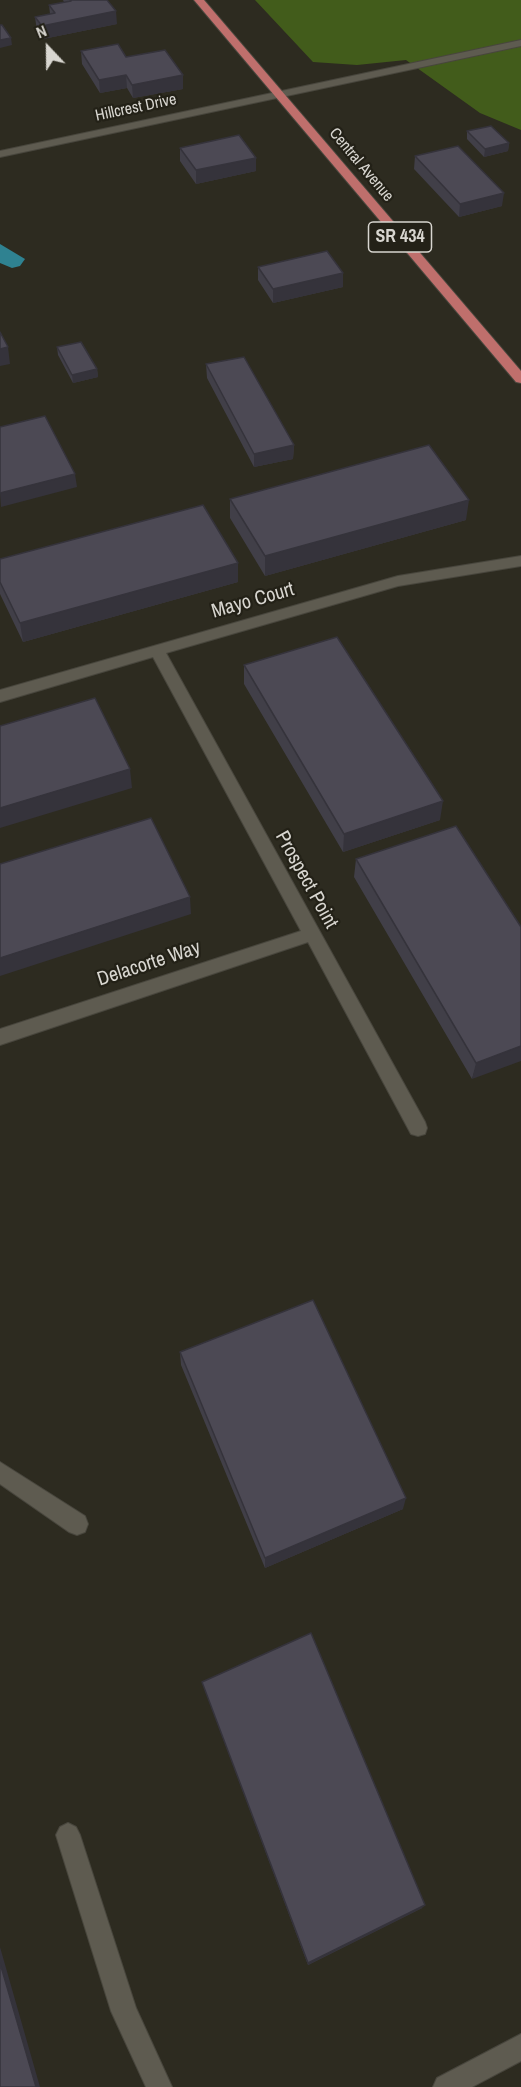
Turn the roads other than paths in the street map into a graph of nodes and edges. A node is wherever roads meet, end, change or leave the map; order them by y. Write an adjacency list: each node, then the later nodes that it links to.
1 (199, 0): 3 (main road, Central Avenue / SR 434)
2 (521, 43): 3 (street, Hillcrest Drive)
3 (279, 95): 4 (street, Hillcrest Drive); 5 (main road, Central Avenue / SR 434)
4 (0, 154)
5 (521, 379)
6 (521, 561): 7 (street, Mayo Court)
7 (157, 651): 8 (street, Mayo Court); 9 (street, Prospect Point)
8 (0, 696)
9 (312, 934): 10 (street, Delacorte Way); 11 (street, Prospect Point)
10 (0, 1037)
11 (418, 1128)
12 (0, 1472): 13 (street)
13 (77, 1524)
14 (68, 1835): 16 (street)
15 (521, 2047): 17 (street)
16 (159, 2087)
17 (446, 2087)

